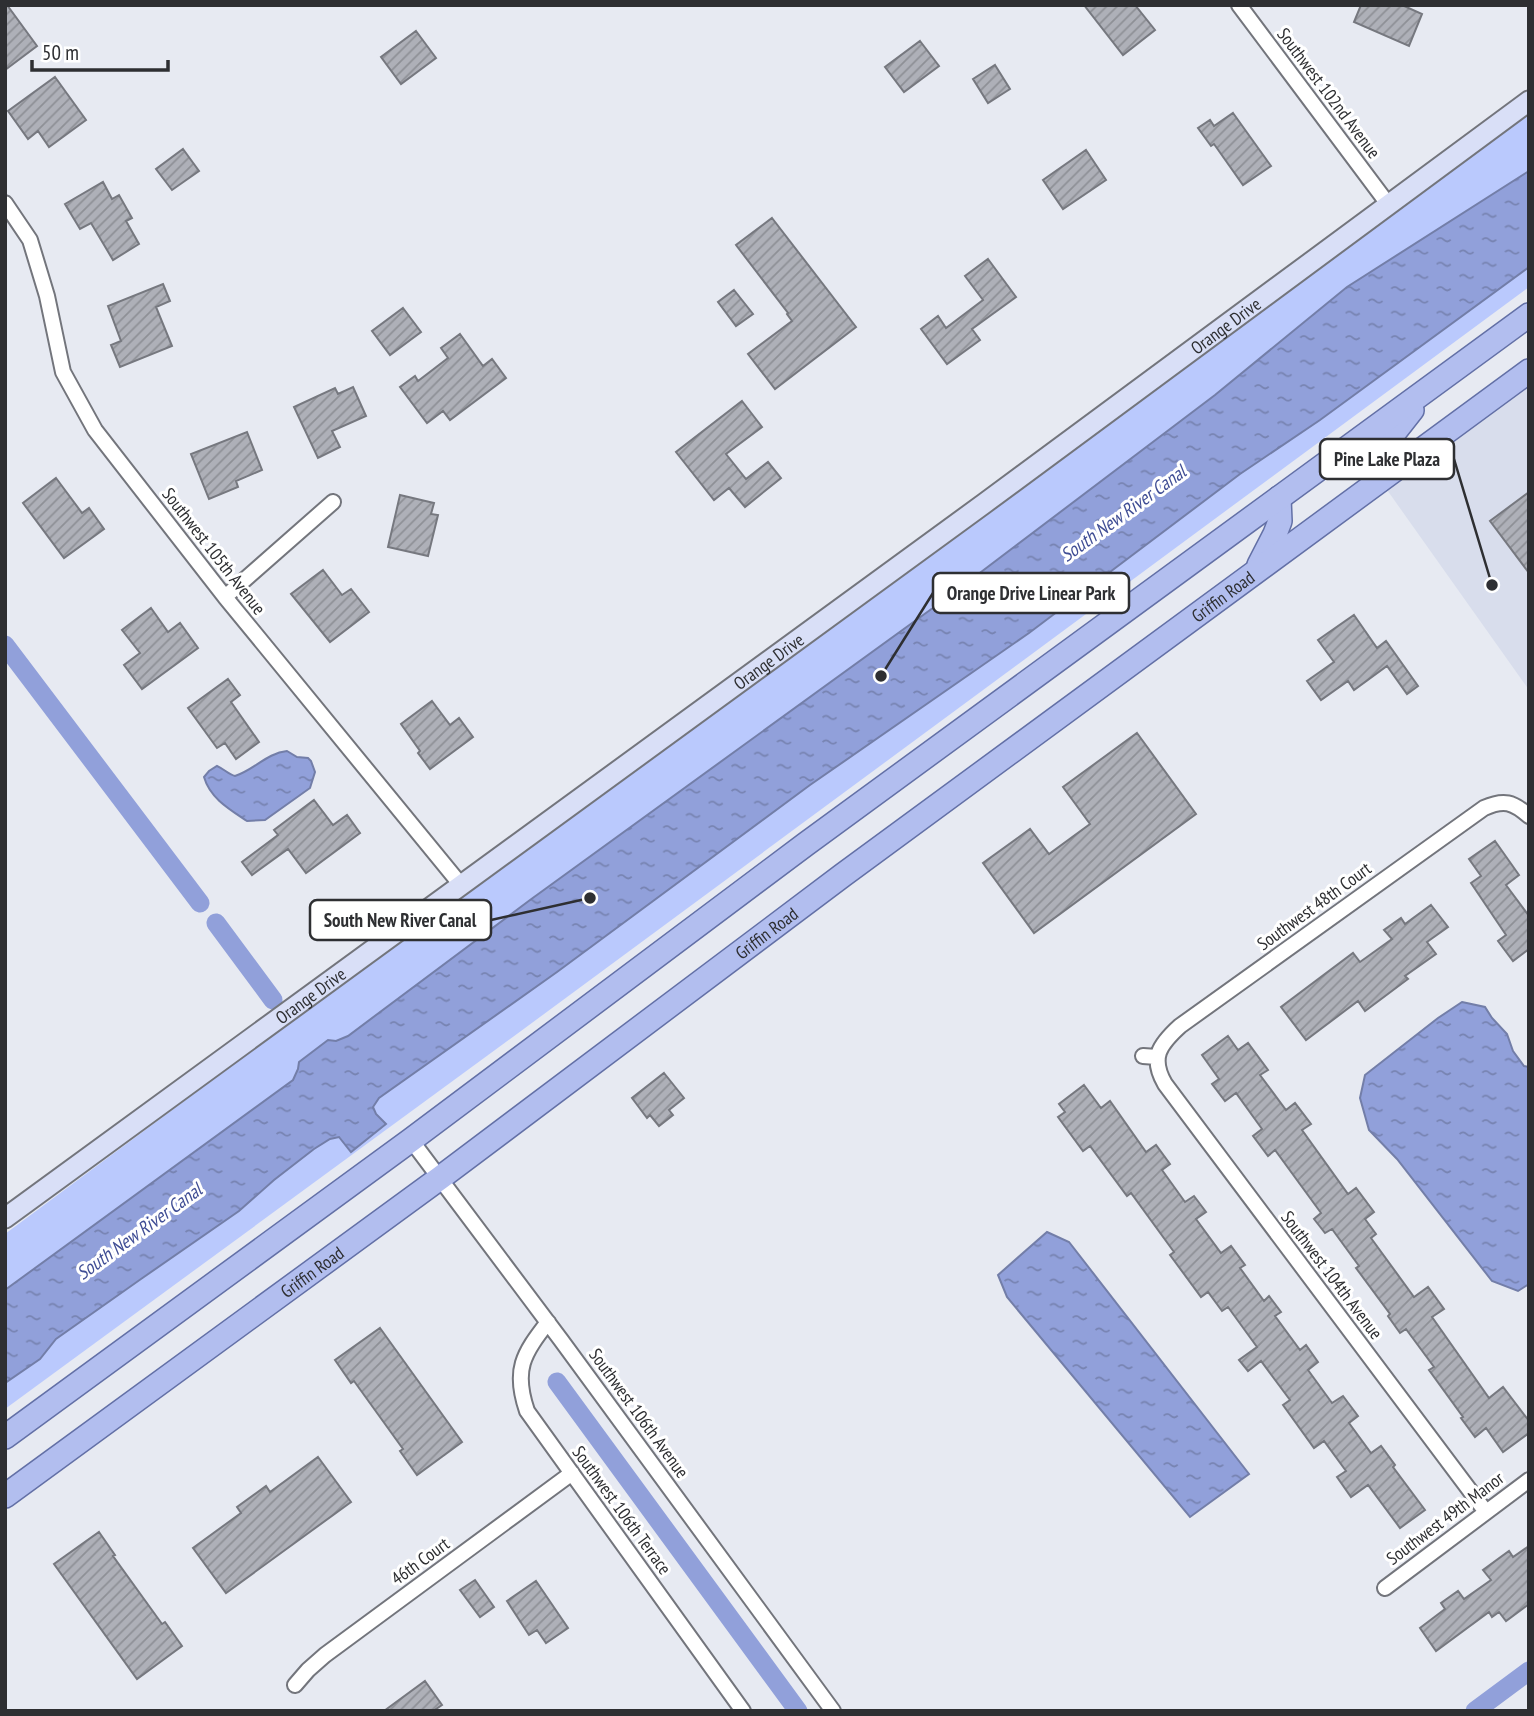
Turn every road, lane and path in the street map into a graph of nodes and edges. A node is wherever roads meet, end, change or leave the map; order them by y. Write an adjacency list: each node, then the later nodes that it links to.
1 (1239, 5): 4 (street, Southwest 102nd Avenue)
2 (1529, 101): 4 (street, Orange Drive)
3 (5, 203): 12 (street, Southwest 105th Avenue)
4 (1388, 204): 14 (street, Orange Drive)
5 (1529, 315): 7 (main road)
6 (1529, 371): 8 (main road, Griffin Road)
7 (1429, 388): 8 (main road); 9 (main road)
8 (1380, 480): 11 (main road, Griffin Road)
9 (1279, 498): 11 (main road); 16 (main road)
10 (333, 502): 12 (street)
11 (1256, 571): 17 (main road, Griffin Road)
12 (225, 597): 14 (street, Southwest 105th Avenue)
13 (1529, 816): 15 (street, Southwest 48th Court)
14 (461, 885): 18 (street, Orange Drive)
15 (1150, 1057): 24 (street, Southwest 104th Avenue)
16 (411, 1140): 17 (street, Southwest 106th Avenue); 20 (main road)
17 (440, 1178): 19 (street, Southwest 106th Avenue); 23 (main road, Griffin Road)
18 (5, 1217)
19 (548, 1322): 21 (street, Southwest 106th Terrace); 28 (street, Southwest 106th Avenue)
20 (5, 1437)
21 (572, 1473): 26 (street, 46th Court); 27 (street, Southwest 106th Terrace)
22 (1529, 1480): 24 (street, Southwest 49th Manor)
23 (5, 1496)
24 (1486, 1512): 25 (street, Southwest 49th Manor)
25 (1385, 1588)
26 (295, 1685)
27 (743, 1711)
28 (833, 1711)

